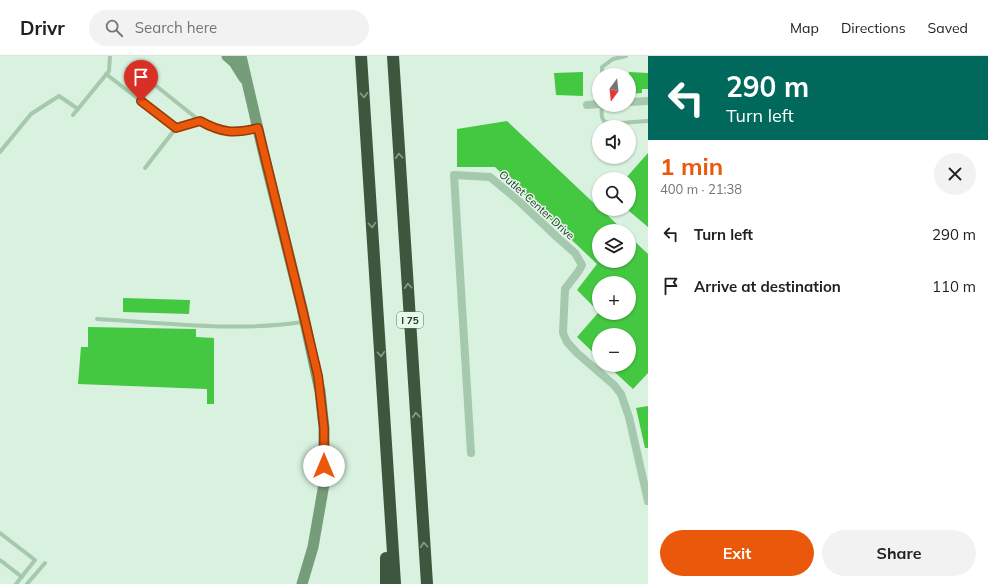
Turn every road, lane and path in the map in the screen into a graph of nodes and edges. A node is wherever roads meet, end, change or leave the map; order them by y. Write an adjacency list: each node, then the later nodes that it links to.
1 (110, 56): 8 (lane)
2 (227, 56): 10 (main road)
3 (241, 56): 10 (main road)
4 (362, 56): 27 (highway, one-way to 27)
5 (393, 56): 38 (highway, I 75, one-way to 5)
6 (626, 56): 7 (lane)
7 (602, 68)
8 (106, 74): 15 (lane); 20 (lane)
9 (145, 77): 18 (lane)
10 (248, 85): 21 (main road)
11 (648, 101): 12 (street)
12 (636, 102)
13 (587, 105): 14 (street)
14 (592, 105)
15 (78, 109): 17 (lane); 22 (lane)
16 (601, 112): 19 (lane)
17 (73, 116)
18 (200, 121): 20 (lane); 21 (lane)
19 (648, 121)
20 (176, 128): 23 (lane)
21 (258, 128): 25 (main road)
22 (0, 152)
23 (145, 168)
24 (97, 319): 25 (lane)
25 (306, 321): 35 (main road)
26 (471, 453): 28 (street, Outlet Center Drive)
27 (388, 467): 36 (highway); 37 (highway)
28 (648, 501)
29 (0, 533): 32 (lane)
30 (0, 560): 32 (lane)
31 (45, 563): 34 (lane)
32 (22, 577): 33 (lane)
33 (16, 584)
34 (27, 584)
35 (302, 584)
36 (386, 584)
37 (395, 584)
38 (427, 584)

